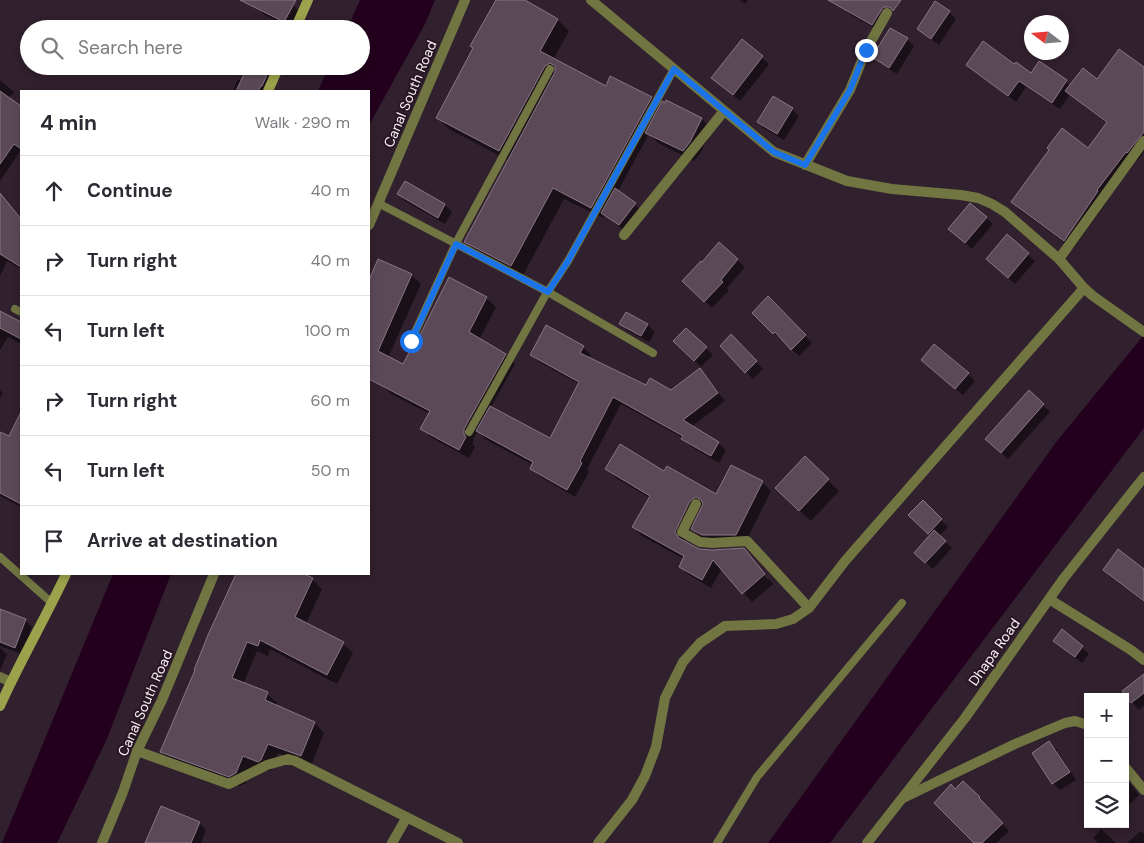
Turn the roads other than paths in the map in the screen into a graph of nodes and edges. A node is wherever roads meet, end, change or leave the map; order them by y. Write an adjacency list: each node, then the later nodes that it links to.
1 (308, 0): 5 (main road)
2 (465, 0): 13 (street, Canal South Road)
3 (591, 0): 7 (street)
4 (887, 13): 12 (street)
5 (299, 20)
6 (550, 69): 16 (lane)
7 (674, 69): 10 (street); 19 (lane)
8 (275, 75): 9 (main road)
9 (268, 90)
10 (724, 111): 12 (street); 15 (street)
11 (1144, 141): 17 (street)
12 (805, 165): 17 (street)
13 (378, 203): 14 (street, Canal South Road); 16 (lane)
14 (370, 223)
15 (624, 235)
16 (456, 244): 19 (lane); 21 (lane)
17 (1059, 259): 18 (street)
18 (1084, 288): 20 (street); 34 (street)
19 (548, 292): 22 (lane); 23 (lane)
20 (1144, 332)
21 (411, 341)
22 (653, 353)
23 (469, 432)
24 (1142, 482): 31 (street, Dhapa Road)
25 (696, 504): 34 (street)
26 (0, 557): 28 (lane)
27 (20, 575): 33 (lane)
28 (20, 575)
29 (66, 575): 33 (main road)
30 (214, 575): 40 (street, Canal South Road)
31 (1048, 599): 35 (street); 43 (street, Dhapa Road)
32 (902, 602): 50 (lane)
33 (52, 603): 37 (main road)
34 (809, 608): 49 (street)
35 (1144, 660)
36 (0, 677): 37 (street)
37 (11, 682): 38 (main road)
38 (0, 706)
39 (1084, 724): 43 (street)
40 (137, 751): 44 (street); 46 (street, Canal South Road)
41 (1129, 772): 42 (street)
42 (1144, 790)
43 (903, 798): 45 (street, Dhapa Road)
44 (407, 817): 47 (street); 48 (street)
45 (870, 842)
46 (102, 843)
47 (392, 843)
48 (458, 843)
49 (598, 843)
50 (717, 843)

